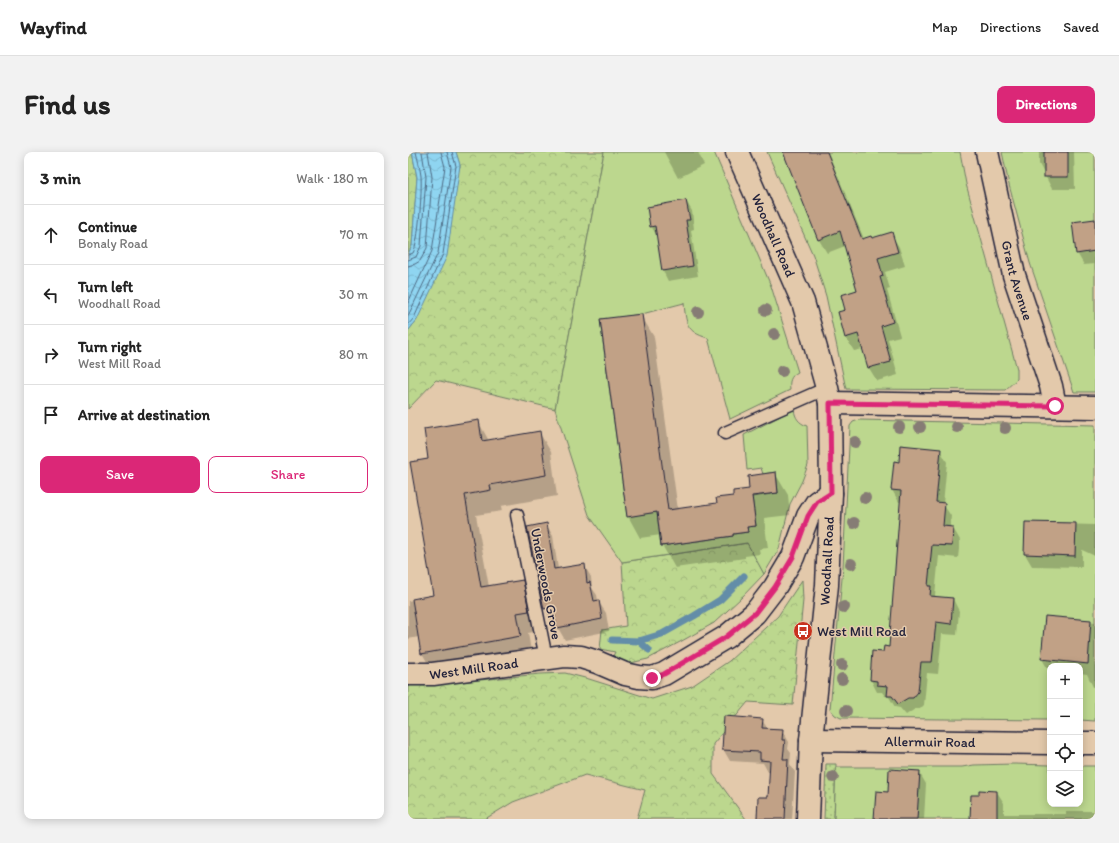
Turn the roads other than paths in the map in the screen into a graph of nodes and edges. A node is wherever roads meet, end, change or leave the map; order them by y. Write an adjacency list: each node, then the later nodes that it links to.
1 (737, 152): 3 (street, Woodhall Road)
2 (987, 152): 4 (street, Grant Avenue)
3 (828, 396): 4 (street); 6 (lane); 7 (street, Woodhall Road)
4 (1055, 406): 5 (street)
5 (1095, 407)
6 (725, 433)
7 (831, 493): 9 (street, West Mill Road); 11 (street, Woodhall Road)
8 (517, 515): 9 (lane, Underwoods Grove)
9 (546, 658): 10 (street, West Mill Road)
10 (408, 674)
11 (811, 740): 12 (street, Allermuir Road); 15 (street, Woodhall Road)
12 (1047, 743)
13 (1083, 743): 14 (street)
14 (1095, 743)
15 (808, 819)

